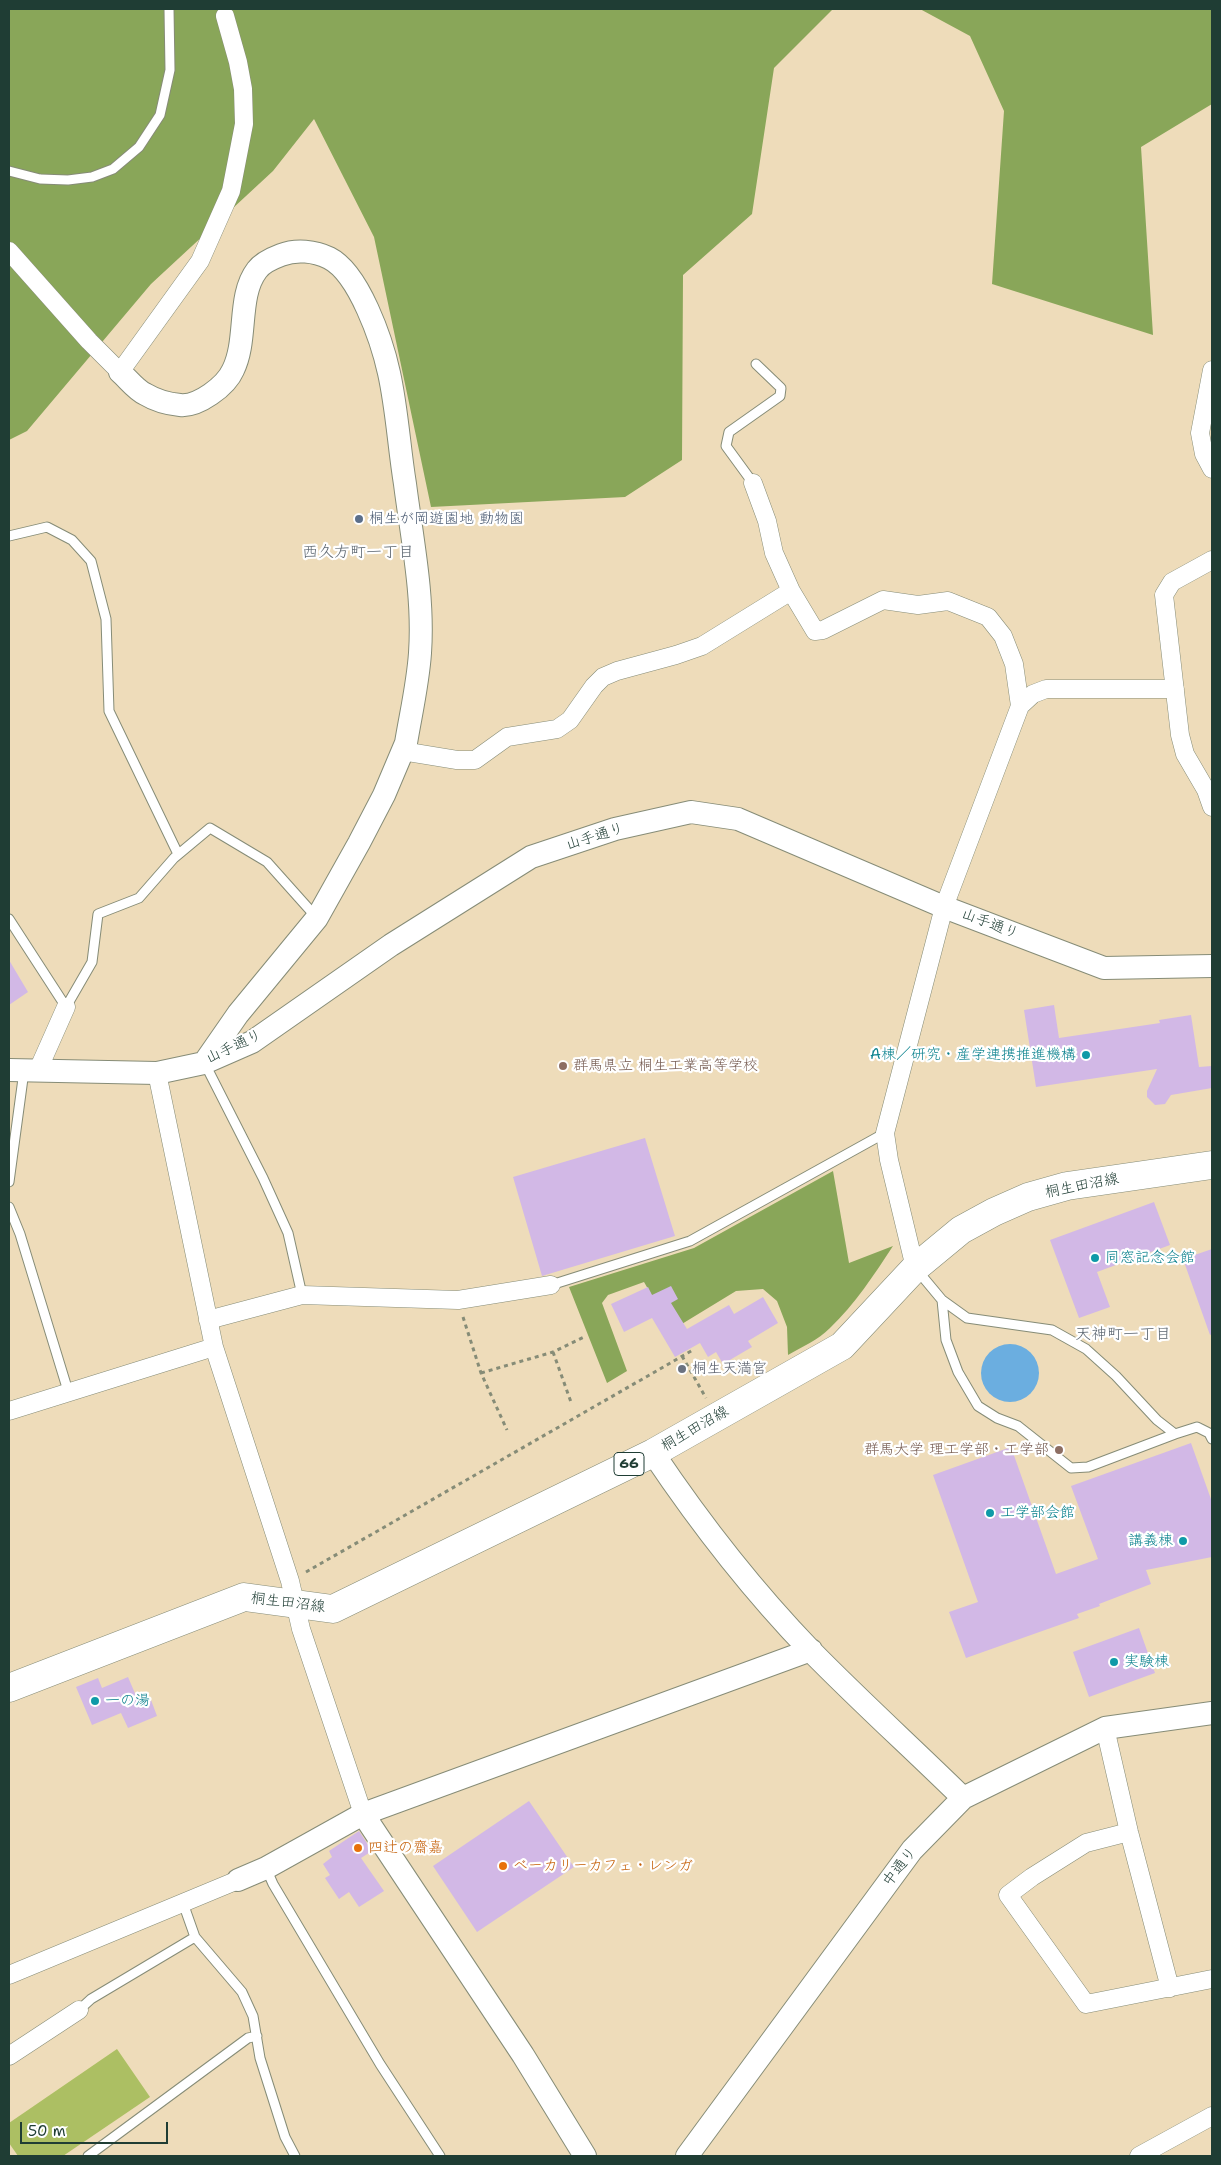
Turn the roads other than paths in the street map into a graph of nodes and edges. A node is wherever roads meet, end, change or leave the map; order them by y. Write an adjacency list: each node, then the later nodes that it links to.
1 (169, 9): 3 (lane)
2 (226, 13): 7 (street)
3 (9, 171)
4 (9, 251): 7 (street)
5 (756, 364): 9 (lane)
6 (1212, 370): 8 (street)
7 (120, 372): 15 (street)
8 (1212, 469)
9 (753, 483): 12 (street)
10 (9, 536): 17 (lane)
11 (1212, 560): 13 (street)
12 (791, 591): 14 (street); 15 (street)
13 (1175, 689): 14 (street); 16 (street)
14 (1020, 706): 18 (street)
15 (402, 751): 19 (street)
16 (1212, 807)
17 (178, 854): 19 (lane); 22 (lane)
18 (944, 907): 21 (street, 山手通り); 23 (street, 山手通り); 26 (street)
19 (317, 918): 23 (street)
20 (9, 919): 22 (lane)
21 (1212, 966)
22 (66, 1007): 24 (street)
23 (204, 1063): 25 (street, 山手通り); 32 (lane)
24 (24, 1070): 25 (street, 山手通り); 28 (lane)
25 (158, 1072): 34 (street)
26 (886, 1133): 30 (street); 31 (lane)
27 (1212, 1165): 30 (main road, 桐生田沼線 / 66)
28 (9, 1182)
29 (9, 1207): 36 (lane)
30 (915, 1268): 33 (lane); 40 (main road, 桐生田沼線 / 66)
31 (551, 1285): 32 (street)
32 (302, 1295): 34 (street)
33 (942, 1300): 38 (lane); 38 (lane)
34 (208, 1320): 35 (street)
35 (214, 1347): 36 (street); 41 (street)
36 (68, 1391): 37 (street)
37 (9, 1411)
38 (1175, 1434): 39 (lane)
39 (1212, 1439)
40 (653, 1453): 41 (main road, 桐生田沼線 / 66); 42 (street)
41 (293, 1593): 43 (main road, 桐生田沼線 / 66); 47 (street)
42 (811, 1650): 46 (street); 47 (street)
43 (9, 1688)
44 (1212, 1716): 45 (street, 中通り)
45 (1105, 1728): 46 (street, 中通り); 48 (street)
46 (963, 1798): 64 (street, 中通り)
47 (363, 1814): 49 (street); 63 (street)
48 (1129, 1832): 55 (street); 55 (street)
49 (266, 1868): 50 (street); 62 (lane)
50 (238, 1880): 51 (street)
51 (183, 1903): 52 (lane); 53 (street)
52 (195, 1937): 56 (lane); 57 (lane)
53 (9, 1975)
54 (1212, 1979): 55 (street)
55 (1170, 1988)
56 (79, 2010): 58 (street)
57 (257, 2036): 60 (lane); 61 (lane)
58 (9, 2056)
59 (1212, 2116): 65 (street)
60 (88, 2156)
61 (295, 2156)
62 (440, 2156)
63 (585, 2156)
64 (687, 2156)
65 (1139, 2156)

